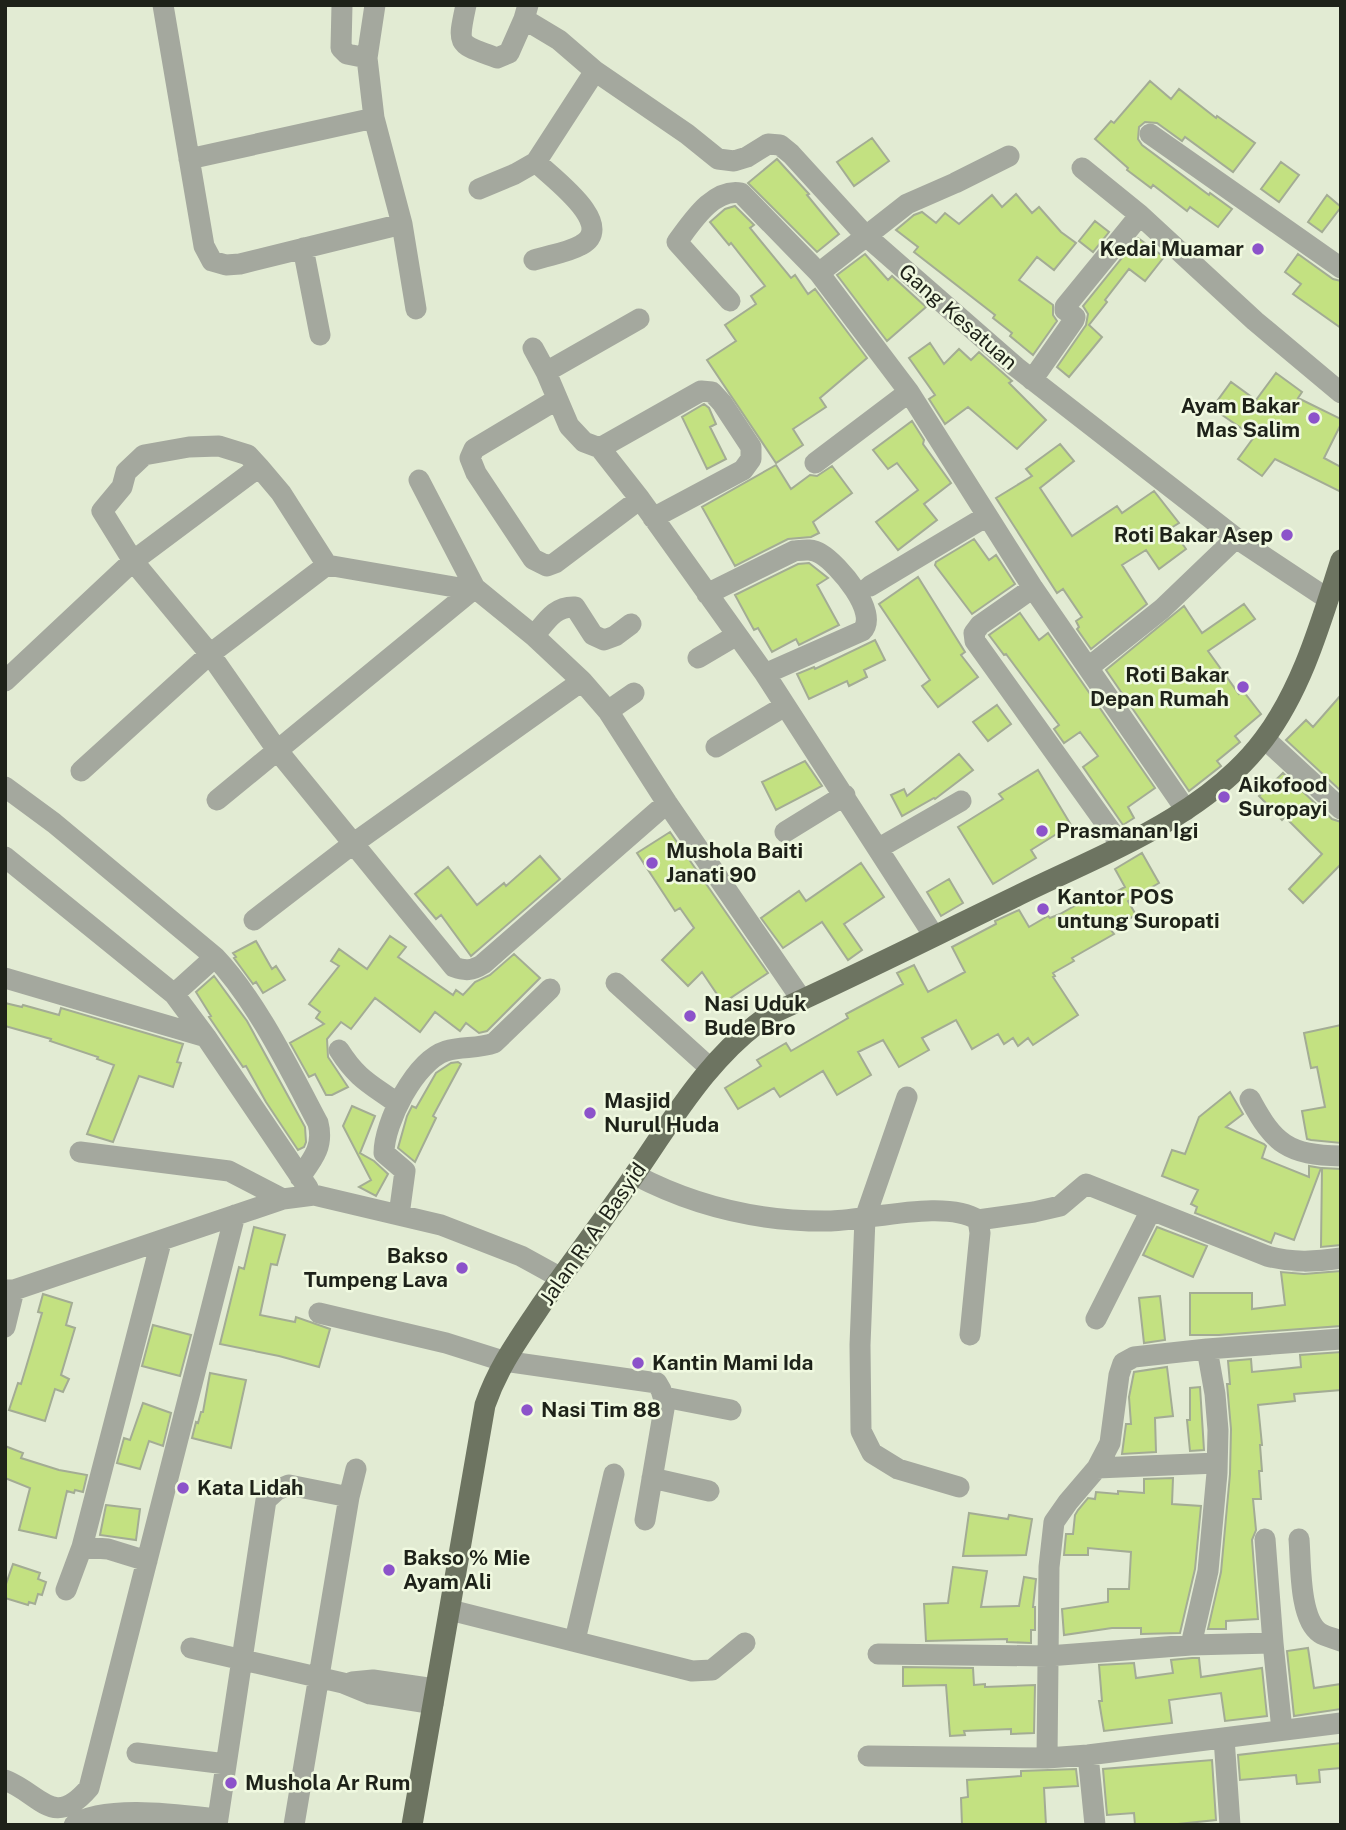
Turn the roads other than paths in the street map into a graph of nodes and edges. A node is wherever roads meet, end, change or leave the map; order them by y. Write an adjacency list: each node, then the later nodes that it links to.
1 (163, 5): 11 (street)
2 (342, 5): 6 (street)
3 (375, 5): 6 (street)
4 (466, 5): 5 (street)
5 (526, 12): 7 (street)
6 (367, 58): 8 (street)
7 (595, 71): 12 (street); 17 (street, Gang Kesatuan)
8 (374, 118): 11 (street); 16 (street)
9 (1150, 134): 20 (street)
10 (1009, 156): 17 (street)
11 (189, 159): 18 (street)
12 (536, 162): 14 (street); 19 (street)
13 (1082, 168): 15 (street)
14 (479, 189)
15 (1140, 215): 28 (street); 30 (street)
16 (402, 224): 18 (street); 23 (street)
17 (865, 235): 21 (street); 28 (street, Gang Kesatuan)
18 (303, 248): 25 (street)
19 (534, 260)
20 (1341, 268)
21 (819, 272): 22 (street); 29 (street)
22 (730, 301)
23 (415, 309)
24 (639, 319): 27 (street)
25 (320, 335)
26 (533, 348): 27 (street)
27 (546, 372): 31 (street)
28 (1032, 380): 39 (street, Gang Kesatuan)
29 (909, 392): 33 (street); 37 (street)
30 (1341, 393)
31 (556, 400): 32 (street); 36 (street)
32 (600, 449): 36 (street); 38 (street)
33 (815, 463)
34 (259, 467): 41 (street); 41 (street); 42 (street)
35 (419, 480): 45 (street)
36 (640, 499): 38 (street)
37 (987, 516): 43 (street); 44 (street)
38 (653, 518): 46 (street)
39 (1236, 538): 47 (street, Gang Kesatuan); 53 (street)
40 (1341, 560): 47 (main road, Jalan R. A. Basyid)
41 (133, 561): 51 (street); 55 (street)
42 (327, 565): 45 (street); 51 (street)
43 (870, 586)
44 (1033, 588): 53 (street); 73 (street)
45 (472, 591): 50 (street); 62 (street)
46 (707, 594): 49 (street); 54 (street)
47 (1328, 599): 60 (main road, Jalan R. A. Basyid)
48 (631, 624): 50 (street)
49 (737, 635): 52 (street); 54 (street)
50 (534, 636): 56 (street)
51 (210, 654): 62 (street); 63 (street)
52 (698, 658)
53 (1089, 667): 70 (street)
54 (765, 674): 58 (street)
55 (5, 681)
56 (582, 681): 59 (street); 72 (street)
57 (634, 694): 59 (street)
58 (785, 706): 61 (street); 65 (street)
59 (608, 711): 68 (street)
60 (1265, 739): 69 (street); 70 (main road, Jalan R. A. Basyid)
61 (716, 747)
62 (277, 750): 66 (street); 72 (street)
63 (80, 771)
64 (5, 787): 78 (street)
65 (845, 795): 71 (street); 74 (street)
66 (217, 800)
67 (961, 802): 74 (street)
68 (667, 803): 72 (street); 83 (street)
69 (1341, 809)
70 (1186, 810): 73 (main road, Jalan R. A. Basyid)
71 (785, 832)
72 (354, 843): 76 (street)
73 (1121, 845): 77 (main road, Jalan R. A. Basyid)
74 (879, 848): 77 (street)
75 (5, 857): 82 (street)
76 (254, 919)
77 (934, 936): 83 (main road, Jalan R. A. Basyid)
78 (215, 957): 82 (street); 93 (street)
79 (5, 978): 84 (street)
80 (616, 983): 86 (street)
81 (550, 989): 89 (street)
82 (174, 994): 84 (street)
83 (802, 1000): 86 (main road, Jalan R. A. Basyid)
84 (206, 1037): 93 (street)
85 (340, 1050): 89 (street)
86 (710, 1068): 92 (main road, Jalan R. A. Basyid)
87 (908, 1097): 99 (street)
88 (1250, 1099): 91 (street)
89 (398, 1104): 98 (street)
90 (80, 1152): 95 (street)
91 (1341, 1156)
92 (635, 1175): 99 (street); 103 (main road, Jalan R. A. Basyid)
93 (300, 1177): 94 (street)
94 (314, 1195): 95 (street); 98 (street)
95 (283, 1199): 97 (street)
96 (1151, 1210): 100 (street); 102 (street); 106 (street)
97 (235, 1215): 101 (street); 126 (street)
98 (399, 1215): 103 (street)
99 (865, 1218): 100 (street); 119 (street)
100 (978, 1220): 108 (street)
101 (161, 1242): 104 (street); 125 (street)
102 (1341, 1258)
103 (561, 1278): 111 (main road, Jalan R. A. Basyid)
104 (10, 1290): 107 (street)
105 (319, 1313): 111 (street)
106 (1096, 1319)
107 (5, 1327)
108 (970, 1335)
109 (1341, 1339): 110 (street)
110 (1207, 1349): 114 (street); 115 (street)
111 (503, 1362): 112 (street); 128 (main road, Jalan R. A. Basyid)
112 (664, 1397): 113 (street); 118 (street)
113 (731, 1410)
114 (1217, 1463): 115 (street); 133 (street)
115 (1097, 1468): 136 (street)
116 (356, 1469): 121 (street)
117 (614, 1475): 129 (street)
118 (652, 1478): 120 (street); 122 (street)
119 (959, 1487)
120 (709, 1491)
121 (349, 1497): 137 (street); 138 (street)
122 (645, 1520)
123 (1265, 1539): 132 (street)
124 (1299, 1539): 130 (street)
125 (82, 1547): 126 (street); 127 (street)
126 (147, 1561): 148 (street)
127 (66, 1590)
128 (450, 1610): 129 (street); 139 (main road, Jalan R. A. Basyid)
129 (575, 1640): 131 (street)
130 (1341, 1641)
131 (745, 1643)
132 (1273, 1643): 133 (street); 141 (street)
133 (1191, 1644): 136 (street)
134 (191, 1648): 137 (street)
135 (878, 1654): 136 (street)
136 (1048, 1656): 146 (street)
137 (243, 1661): 138 (street); 147 (street)
138 (320, 1678): 139 (street); 151 (street)
139 (434, 1697): 152 (main road, Jalan R. A. Basyid)
140 (1341, 1723): 141 (street)
141 (1282, 1730): 142 (street)
142 (1224, 1738): 144 (street); 154 (street)
143 (137, 1753): 147 (street)
144 (1088, 1755): 146 (street); 153 (street)
145 (868, 1756): 146 (street)
146 (1047, 1758)
147 (226, 1765): 149 (street)
148 (5, 1780)
149 (217, 1822): 150 (street)
150 (74, 1825)
151 (294, 1825)
152 (412, 1825)
153 (1095, 1825)
154 (1230, 1825)

